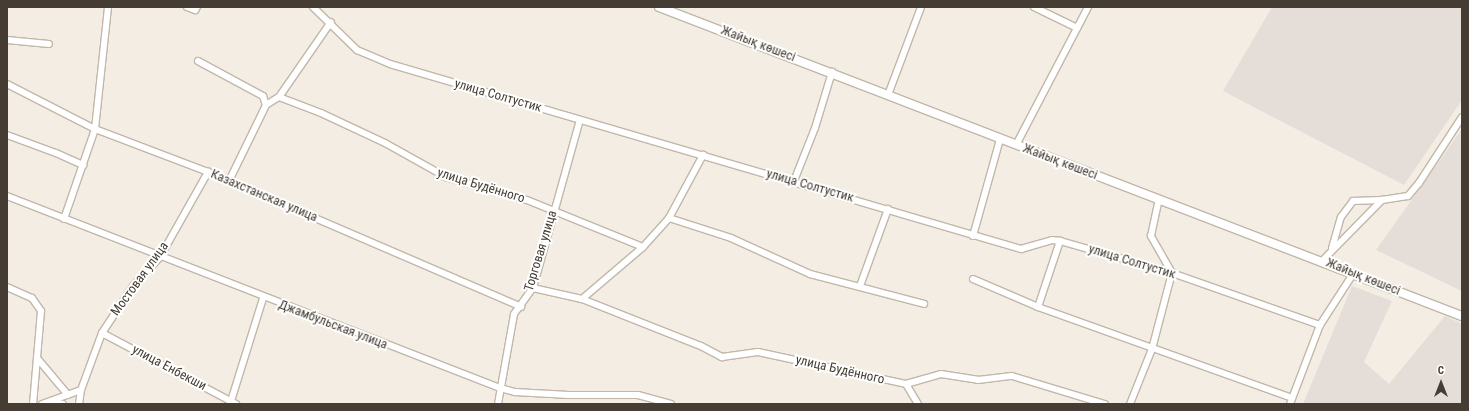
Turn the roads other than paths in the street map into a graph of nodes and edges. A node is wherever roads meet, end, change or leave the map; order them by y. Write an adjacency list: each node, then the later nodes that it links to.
1 (108, 7): 21 (street)
2 (187, 7): 3 (street)
3 (196, 7)
4 (312, 7): 9 (street, улица Солтустик)
5 (659, 7): 14 (street, Жайық көшесі)
6 (921, 7): 16 (street)
7 (1034, 7): 10 (street)
8 (1088, 7): 10 (street)
9 (331, 22): 17 (street); 20 (street, улица Солтустик)
10 (1077, 28): 24 (street)
11 (7, 40): 12 (street)
12 (49, 44)
13 (198, 61): 18 (street)
14 (832, 72): 16 (street, Жайық көшесі); 29 (street)
15 (7, 84): 21 (street, Казахстанская улица)
16 (888, 95): 23 (street, Жайық көшесі)
17 (279, 97): 18 (street); 34 (street, улица Будённого)
18 (266, 104): 28 (street)
19 (1462, 117): 32 (street)
20 (580, 120): 25 (street, улица Солтустик); 34 (street, Торговая улица)
21 (95, 129): 26 (street); 27 (street, Казахстанская улица)
22 (7, 135): 26 (street)
23 (1000, 139): 24 (street, Жайық көшесі); 37 (street)
24 (1016, 145): 31 (street, Жайық көшесі)
25 (703, 155): 29 (street, улица Солтустик); 35 (street)
26 (83, 165): 36 (street)
27 (208, 172): 28 (street, Казахстанская улица); 41 (street, Мостовая улица)
28 (228, 181): 53 (street, Казахстанская улица)
29 (794, 181): 33 (street, улица Солтустик)
30 (7, 196): 36 (street, Джамбульская улица)
31 (1160, 199): 42 (street, Жайық көшесі); 43 (street)
32 (1382, 200): 40 (street); 40 (street)
33 (888, 209): 37 (street, улица Солтустик); 46 (street)
34 (554, 210): 39 (street, улица Будённого); 48 (street, Торговая улица)
35 (669, 218): 39 (street); 46 (street)
36 (64, 219): 41 (street, Джамбульская улица)
37 (973, 236): 38 (street, улица Солтустик)
38 (1060, 240): 43 (street, улица Солтустик); 52 (street)
39 (643, 247): 50 (street)
40 (1331, 250): 42 (street)
41 (160, 257): 49 (street, Джамбульская улица); 56 (street, Мостовая улица)
42 (1322, 260): 44 (street, Жайық көшесі)
43 (1172, 273): 55 (street, улица Солтустик); 57 (street)
44 (1353, 274): 54 (street, Жайық көшесі); 55 (street)
45 (973, 279): 52 (street)
46 (860, 286): 51 (street)
47 (7, 287): 58 (street)
48 (532, 288): 50 (street, улица Будённого); 53 (street, Торговая улица)
49 (263, 298): 60 (street, Джамбульская улица); 66 (street)
50 (582, 299): 59 (street, улица Будённого)
51 (924, 304)
52 (1038, 306): 57 (street)
53 (521, 307): 60 (street, Торговая улица)
54 (1462, 316)
55 (1320, 325): 64 (street)
56 (102, 333): 61 (street, Мостовая улица); 66 (street, улица Енбекши)
57 (1152, 349): 64 (street); 75 (street)
58 (38, 358): 62 (street); 67 (street)
59 (906, 384): 73 (street); 74 (street, улица Будённого)
60 (500, 388): 65 (street, Джамбульская улица); 71 (street, Торговая улица)
61 (81, 390): 62 (street); 70 (street, Мостовая улица)
62 (68, 395): 63 (street)
63 (51, 401): 68 (street); 69 (street)
64 (1291, 401)
65 (649, 402): 72 (street, Джамбульская улица)
66 (233, 403)
67 (33, 404)
68 (42, 404)
69 (63, 404)
70 (79, 404)
71 (498, 404)
72 (671, 404)
73 (918, 404)
74 (1105, 404)
75 (1130, 404)

